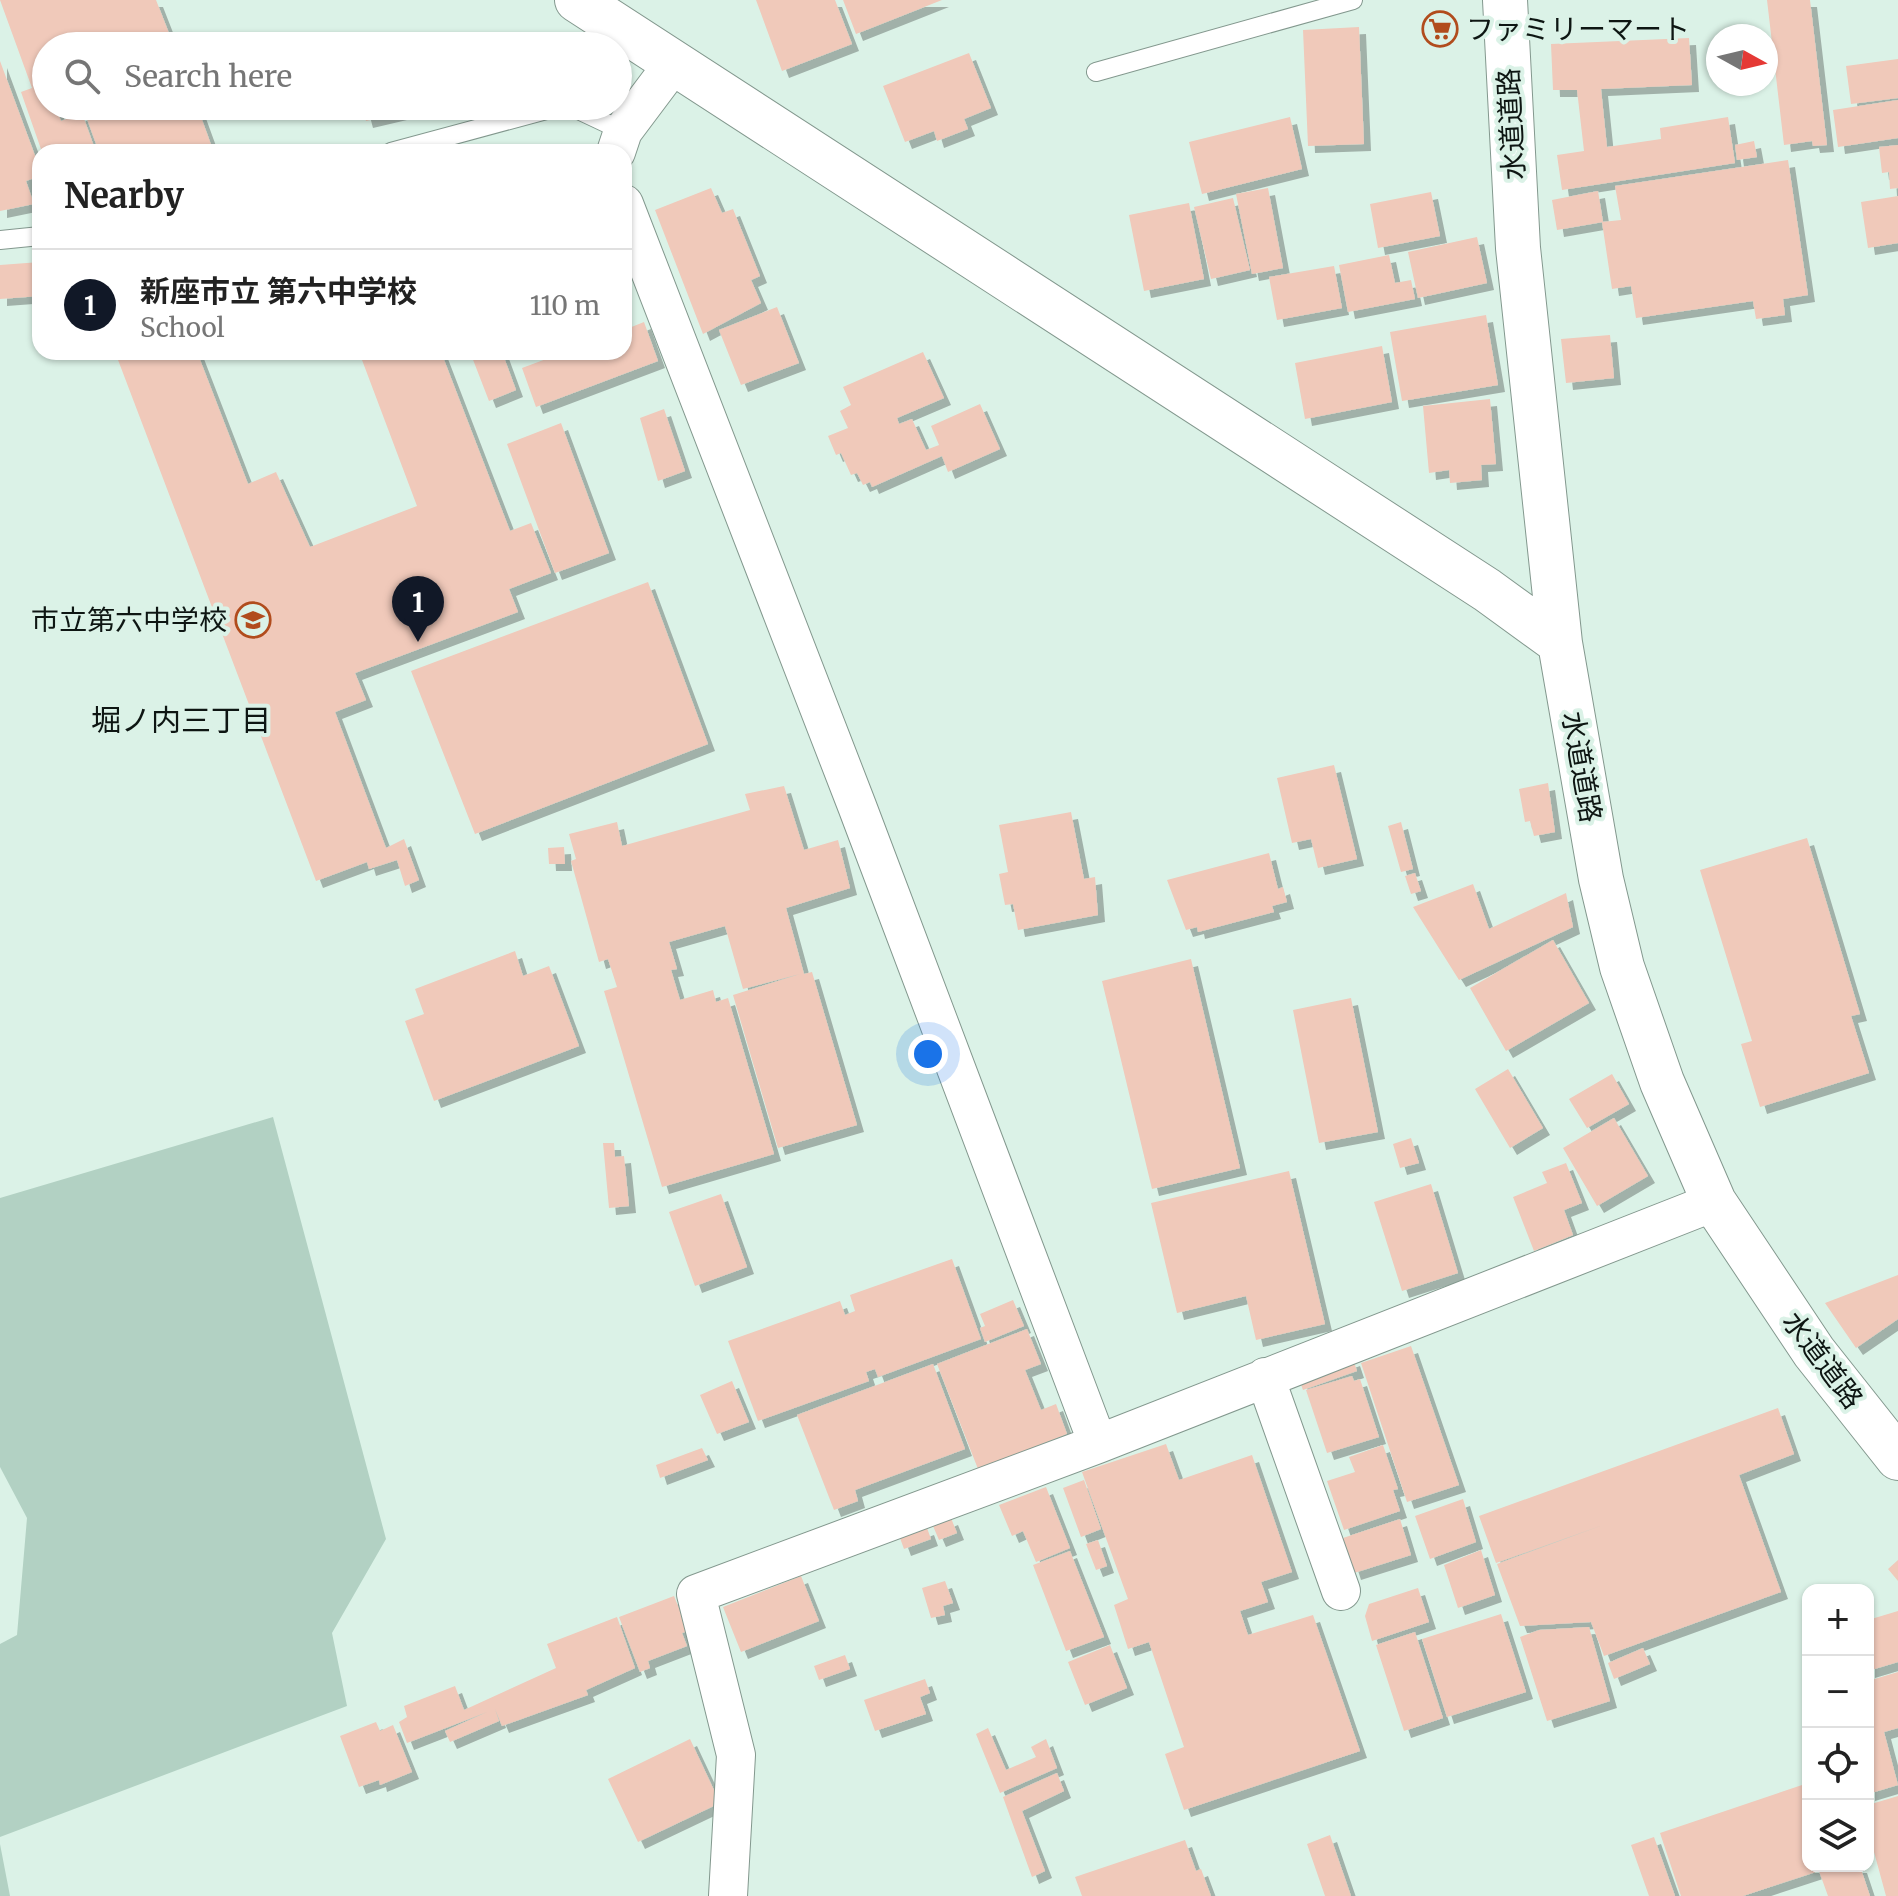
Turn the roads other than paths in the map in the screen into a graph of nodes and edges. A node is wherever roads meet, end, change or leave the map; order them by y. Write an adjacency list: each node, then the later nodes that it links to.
1 (577, 0): 4 (street)
2 (1353, 0): 7 (lane)
3 (1505, 0): 15 (street, 水道道路)
4 (626, 32)
5 (632, 36): 6 (street)
6 (674, 63): 10 (street); 15 (street)
7 (1096, 72)
8 (509, 120): 11 (lane)
9 (590, 120): 10 (lane)
10 (620, 141)
11 (421, 144)
12 (632, 225): 18 (street)
13 (32, 237): 14 (lane)
14 (0, 240)
15 (1560, 643): 16 (street, 水道道路)
16 (1714, 1202): 17 (street); 19 (street, 水道道路)
17 (1265, 1377): 18 (street); 20 (street)
18 (1098, 1444): 21 (street)
19 (1898, 1458)
20 (1341, 1591)
21 (728, 1896)

